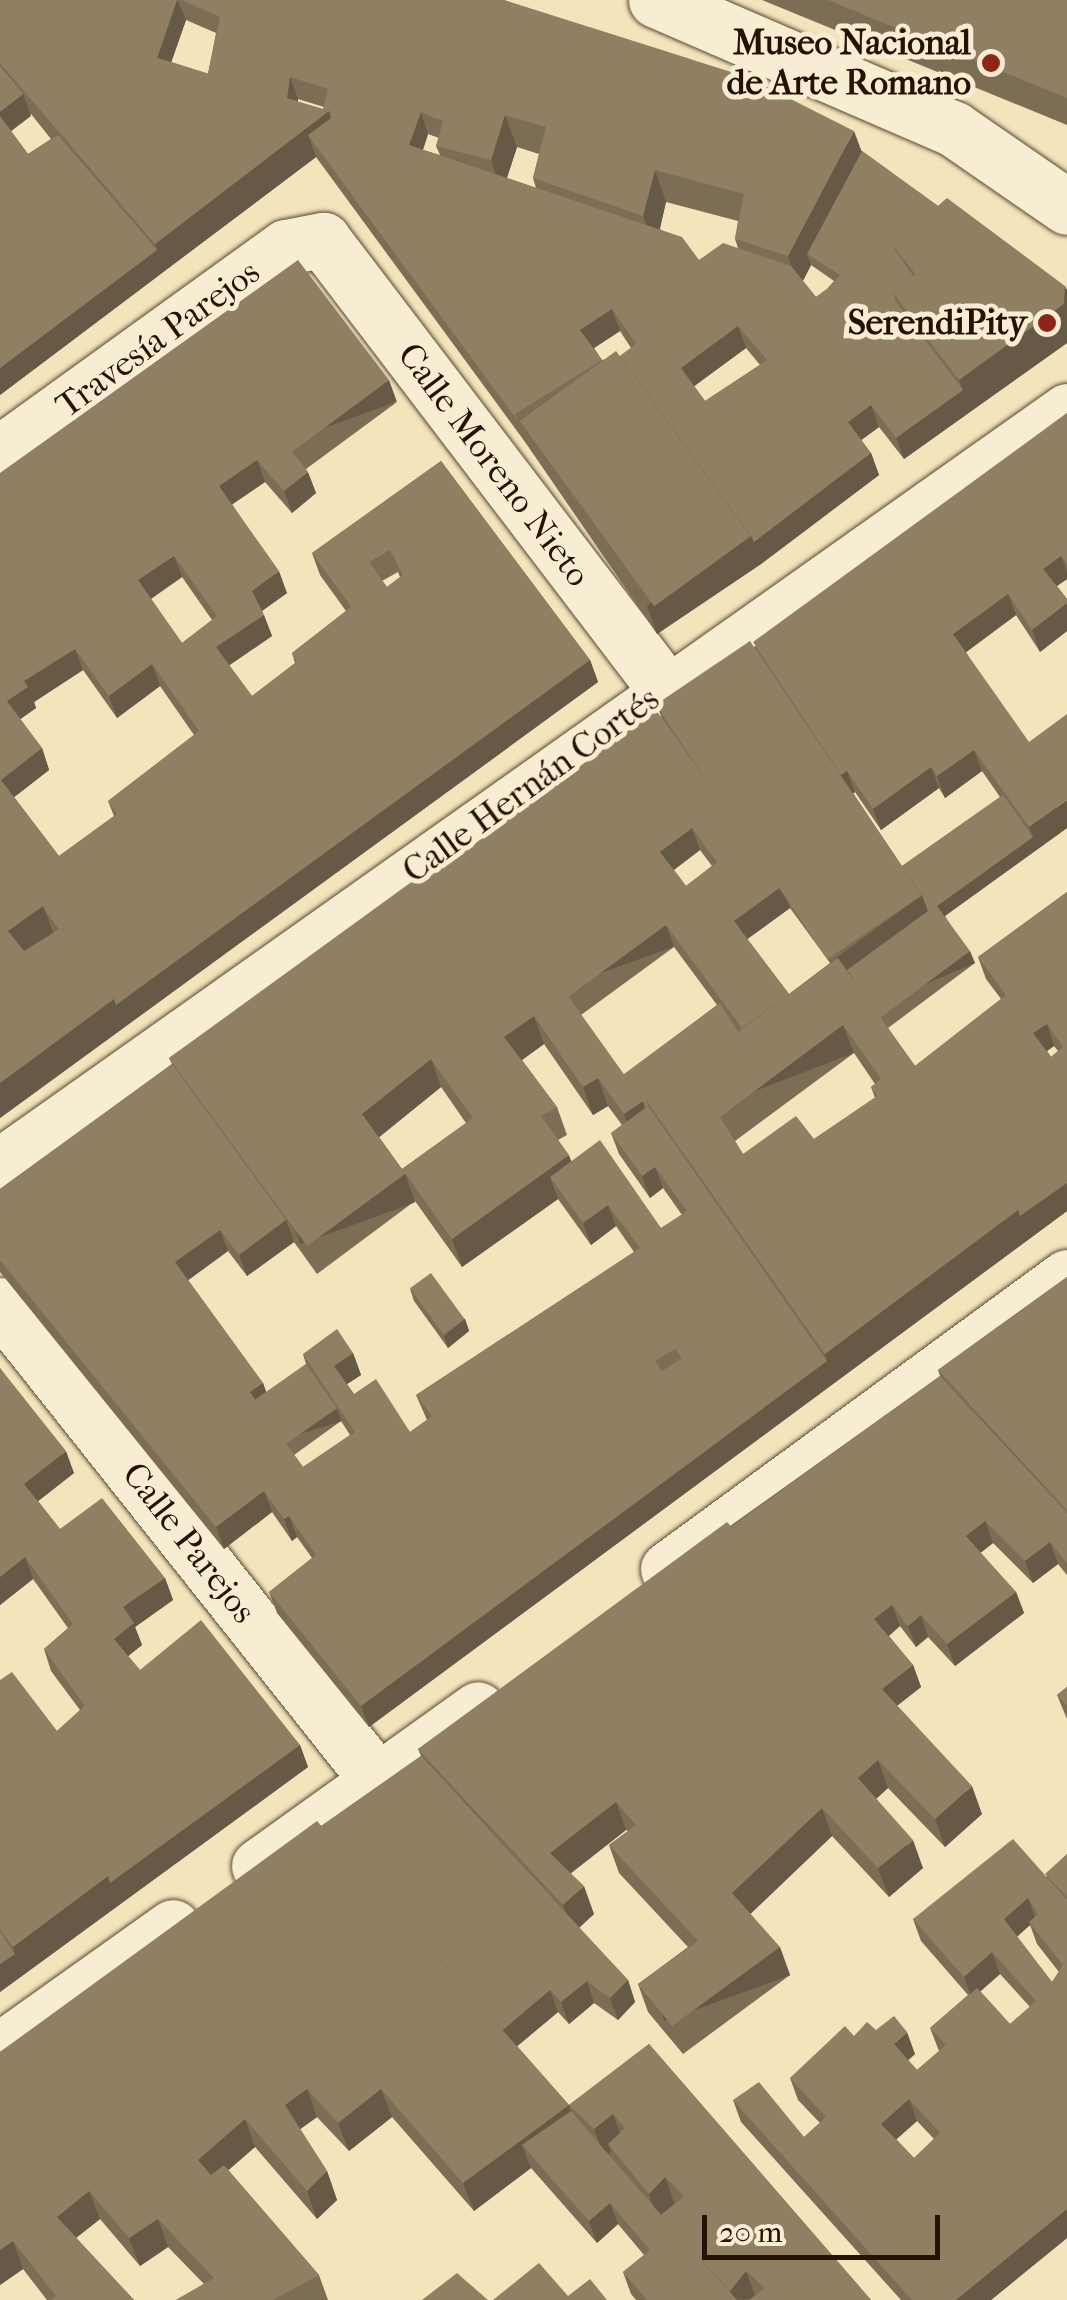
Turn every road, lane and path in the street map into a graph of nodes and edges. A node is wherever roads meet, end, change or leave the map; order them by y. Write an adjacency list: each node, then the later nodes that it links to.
1 (656, 0): 2 (street)
2 (1067, 207)
3 (323, 240): 5 (street, Travesía Parejos); 6 (street, Calle Moreno Nieto)
4 (1067, 410): 6 (street, Calle Hernán Cortés)
5 (0, 453)
6 (665, 689): 7 (street, Calle Hernán Cortés)
7 (0, 1166)
8 (1067, 1277): 10 (street)
9 (0, 1305): 12 (street, Calle Parejos)
10 (625, 1600)
11 (515, 1682): 12 (street)
12 (378, 1781): 13 (street)
13 (0, 2050)

